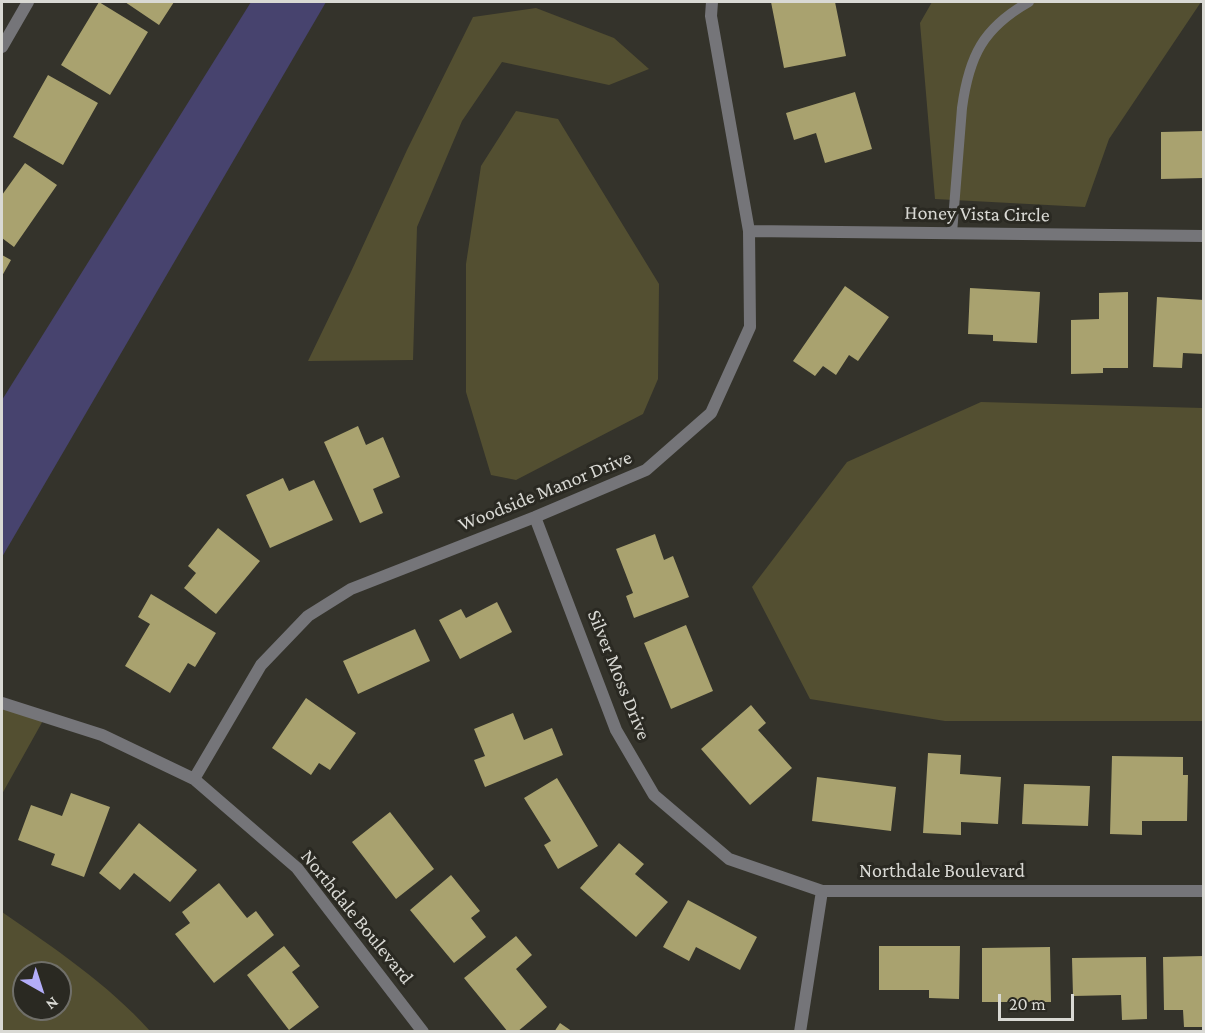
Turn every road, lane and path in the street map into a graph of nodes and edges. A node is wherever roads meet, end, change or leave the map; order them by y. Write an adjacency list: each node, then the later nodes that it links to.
1 (28, 2): 4 (street)
2 (712, 2): 5 (street, Woodside Manor Drive)
3 (1029, 2): 6 (lane)
4 (2, 46)
5 (749, 231): 6 (street, Honey Vista Circle); 8 (street, Woodside Manor Drive)
6 (952, 233): 7 (street, Honey Vista Circle)
7 (1203, 236)
8 (536, 517): 10 (street, Woodside Manor Drive); 11 (street, Silver Moss Drive)
9 (2, 703): 10 (street, Northdale Boulevard)
10 (194, 779): 13 (street, Northdale Boulevard)
11 (822, 891): 12 (street, Northdale Boulevard); 14 (street)
12 (1203, 891)
13 (423, 1032)
14 (800, 1032)

